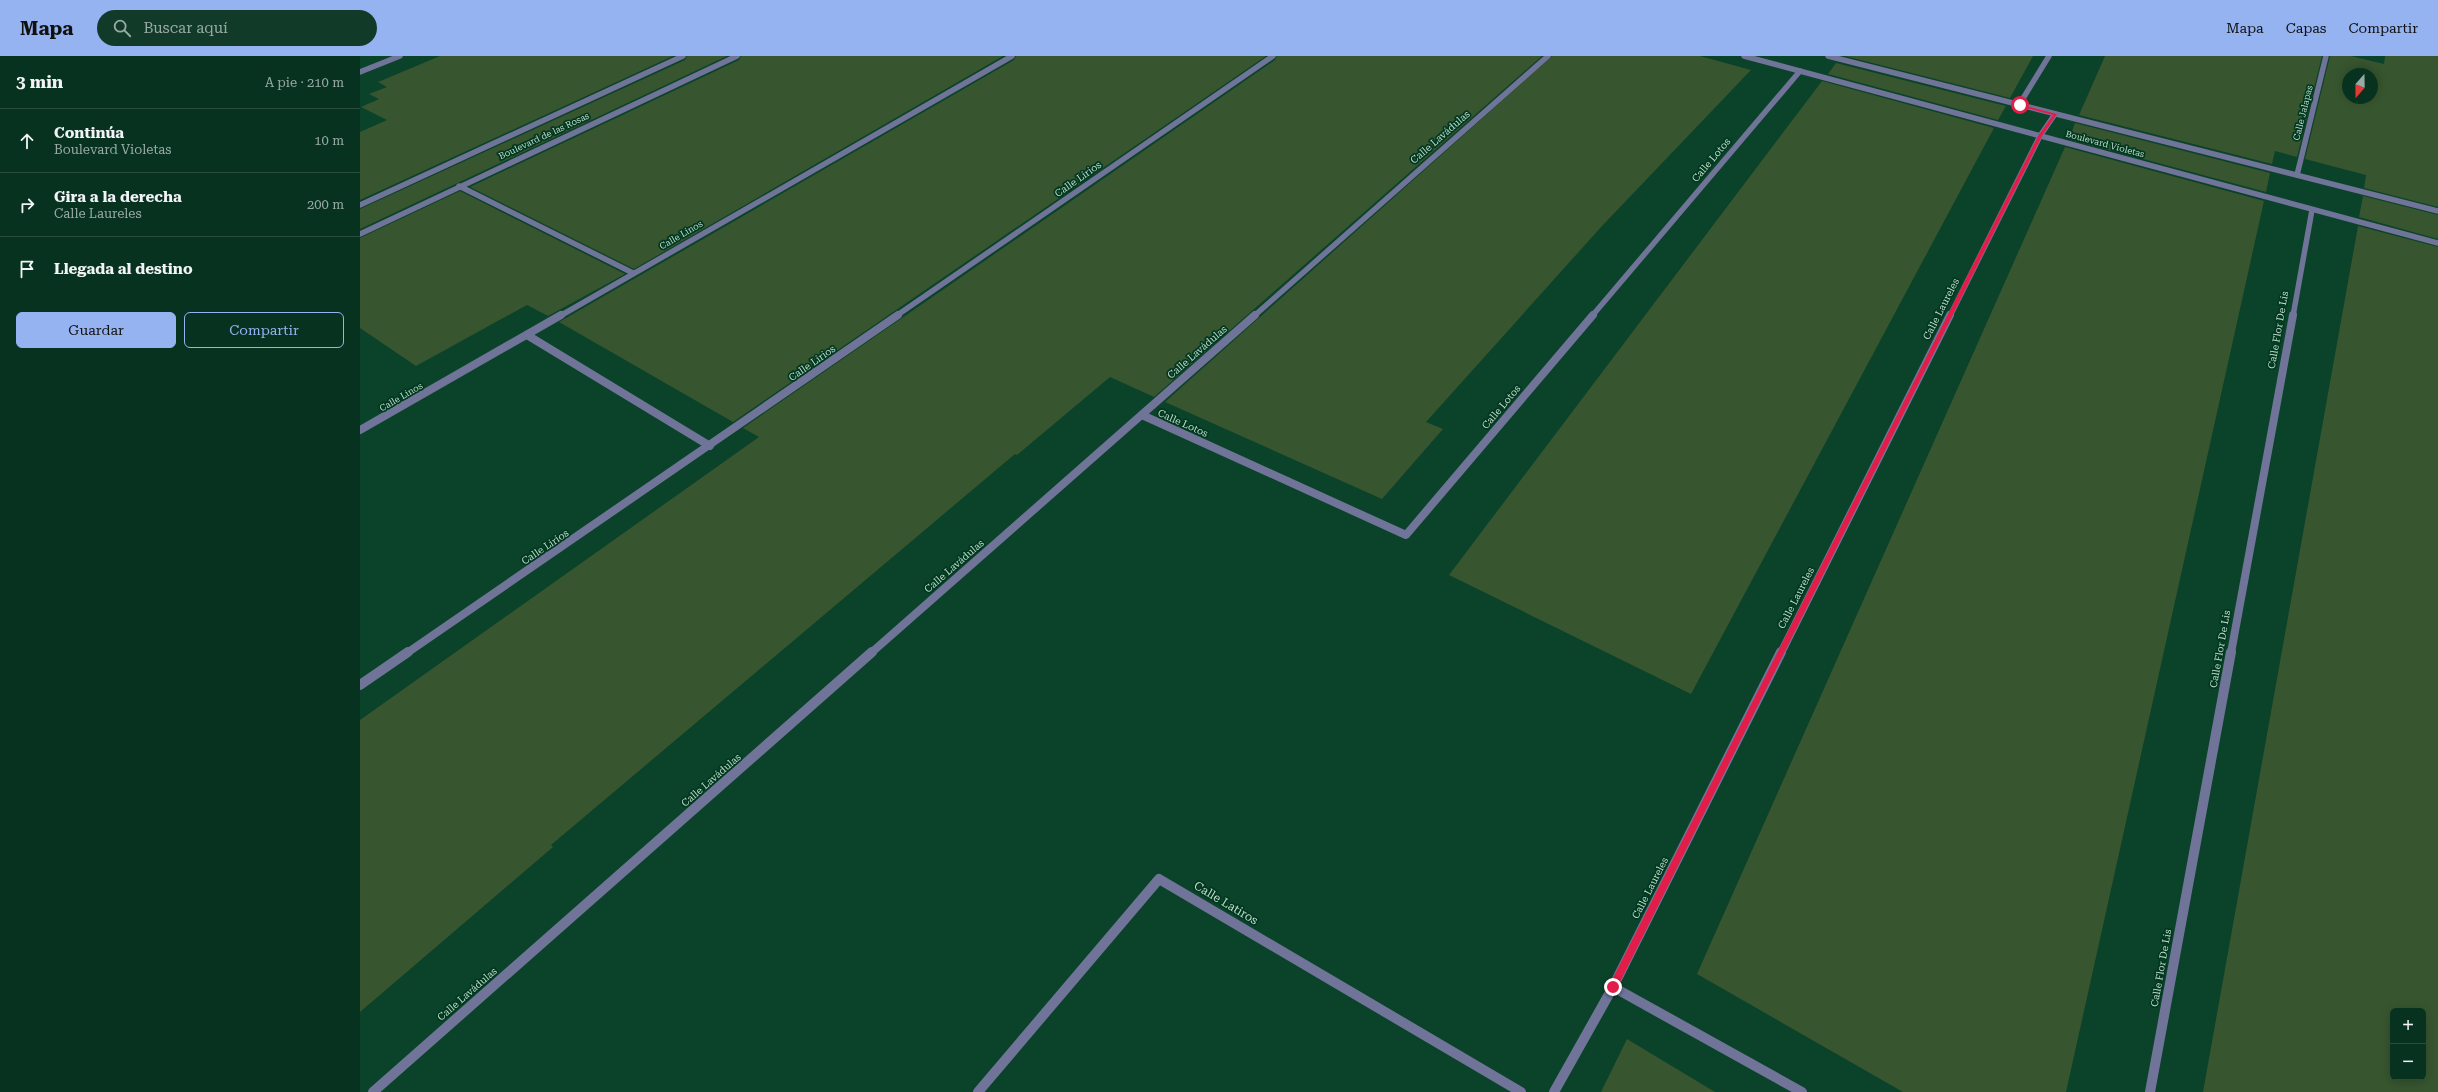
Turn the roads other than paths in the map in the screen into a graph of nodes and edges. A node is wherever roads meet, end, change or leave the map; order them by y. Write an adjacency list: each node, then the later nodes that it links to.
1 (400, 56): 12 (street)
2 (683, 56): 18 (street, Boulevard de las Rosas)
3 (737, 56): 17 (street, Boulevard de las Rosas)
4 (1012, 56): 23 (street, Calle Linos)
5 (1273, 56): 27 (street, Calle Lirios)
6 (1548, 56): 25 (street, Calle Lavádulas)
7 (1744, 56): 11 (street, Boulevard Violetas)
8 (1828, 56): 13 (street, Boulevard Violetas)
9 (2049, 56): 13 (street)
10 (2326, 56): 16 (street, Calle Jalapas)
11 (1800, 71): 15 (street, Boulevard Violetas); 25 (street, Calle Lotos)
12 (360, 72)
13 (2020, 105): 14 (street, Boulevard Violetas)
14 (2055, 114): 15 (street, Calle Laureles); 16 (street, Boulevard Violetas)
15 (2040, 136): 19 (street, Boulevard Violetas); 29 (street, Calle Laureles)
16 (2297, 175): 20 (street, Boulevard Violetas)
17 (459, 186): 21 (street, Boulevard de las Rosas); 23 (street)
18 (360, 205)
19 (2312, 210): 22 (street, Boulevard Violetas); 35 (street, Calle Flor De Lis)
20 (2438, 211)
21 (360, 234)
22 (2438, 243)
23 (633, 272): 24 (street, Calle Linos)
24 (527, 335): 26 (street, Calle Linos); 27 (street)
25 (1142, 415): 30 (street, Calle Lavádulas)
26 (360, 430)
27 (710, 446): 28 (street, Calle Lirios)
28 (360, 685)
29 (1613, 987): 33 (street, Calle Laureles); 34 (street)
30 (373, 1092)
31 (978, 1092): 32 (street, Calle Latiros)
32 (1521, 1092)
33 (1554, 1092)
34 (1802, 1092)
35 (2150, 1092)

